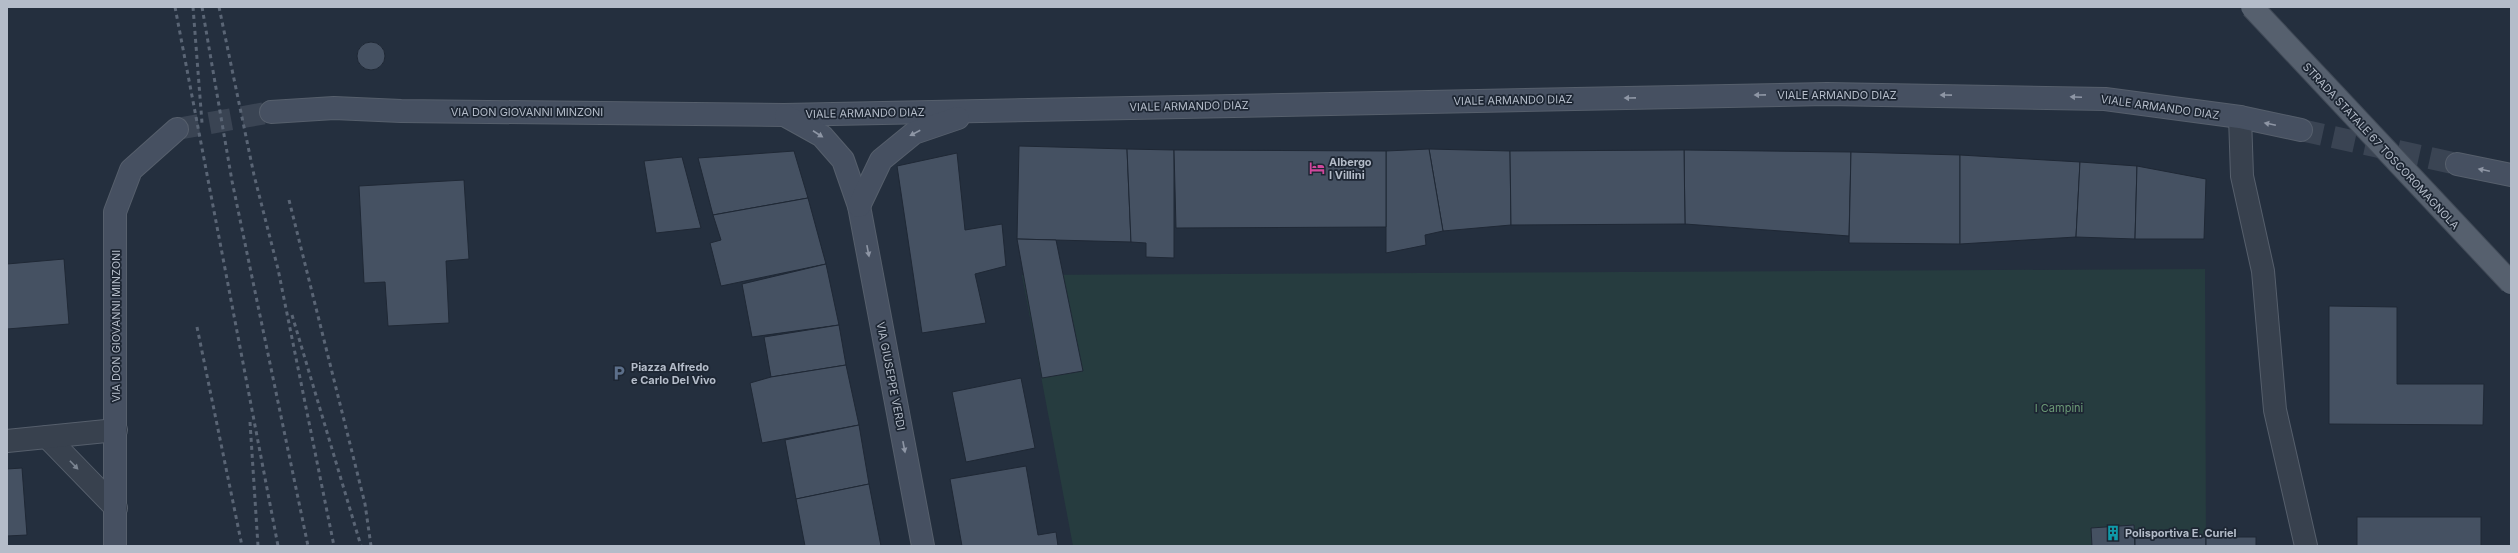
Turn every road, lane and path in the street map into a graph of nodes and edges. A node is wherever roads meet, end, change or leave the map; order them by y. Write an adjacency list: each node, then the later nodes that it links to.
1 (2252, 7): 11 (main road, STRADA STATALE 67 TOSCOROMAGNOLA, bridge)
2 (978, 111): 4 (street, VIALE ARMANDO DIAZ); 5 (street, VIALE ARMANDO DIAZ, one-way to 2); 10 (street, one-way to 10)
3 (270, 112): 4 (street, VIA DON GIOVANNI MINZONI)
4 (784, 115): 10 (street, VIA GIUSEPPE VERDI, one-way to 10)
5 (2240, 117): 7 (street, VIALE ARMANDO DIAZ, one-way to 5); 18 (street)
6 (177, 129): 12 (street, VIA DON GIOVANNI MINZONI)
7 (2301, 130)
8 (2457, 164): 9 (street, one-way to 8)
9 (2511, 175)
10 (859, 206): 17 (street, VIA GIUSEPPE VERDI, one-way to 17)
11 (2511, 283)
12 (116, 430): 13 (street); 15 (street, VIA DON GIOVANNI MINZONI)
13 (47, 437): 14 (street); 15 (street, one-way to 15)
14 (7, 441)
15 (116, 508): 16 (street, VIA DON GIOVANNI MINZONI)
16 (115, 546)
17 (923, 546)
18 (2306, 546)

